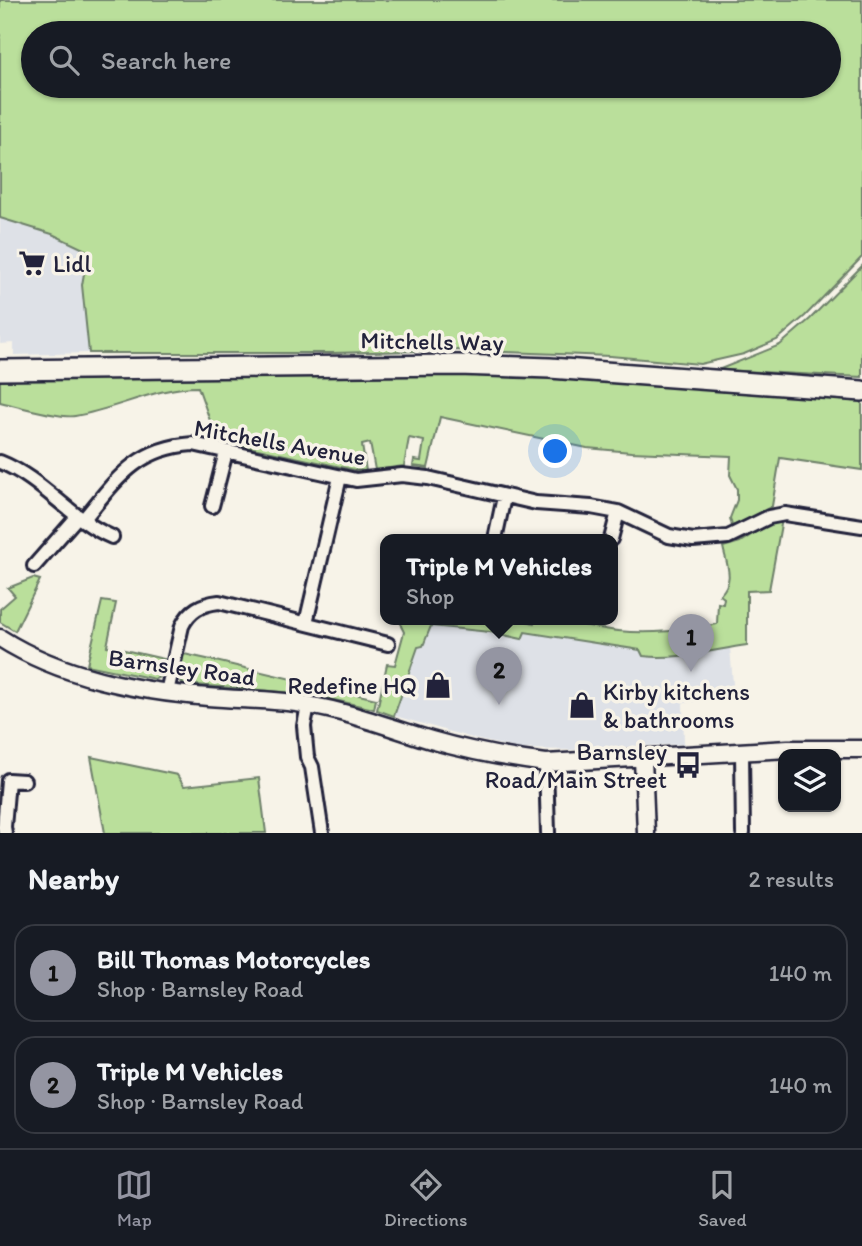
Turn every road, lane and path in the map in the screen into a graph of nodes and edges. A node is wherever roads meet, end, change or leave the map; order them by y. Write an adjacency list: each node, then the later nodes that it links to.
1 (0, 370): 2 (main road, Mitchells Way)
2 (862, 391)
3 (226, 452): 5 (street, Mitchells Avenue); 7 (street); 9 (street, Mitchells Avenue)
4 (0, 462): 9 (street)
5 (340, 477): 6 (street, Mitchells Avenue); 15 (street)
6 (504, 497): 8 (street, Mitchells Avenue); 11 (street)
7 (212, 506)
8 (618, 512): 10 (street, Mitchells Avenue); 12 (street)
9 (80, 518): 13 (street); 14 (street, Mitchells Avenue)
10 (862, 526)
11 (496, 534)
12 (612, 534)
13 (112, 537)
14 (34, 566)
15 (306, 623): 17 (street); 18 (street)
16 (0, 638): 18 (street, Barnsley Road)
17 (388, 644)
18 (167, 692): 19 (street, Barnsley Road)
19 (307, 705): 23 (street, Barnsley Road); 26 (street)
20 (862, 749): 21 (street, Barnsley Road)
21 (742, 753): 22 (street, Barnsley Road); 29 (street)
22 (643, 759): 23 (street, Barnsley Road); 28 (street)
23 (546, 763): 27 (street)
24 (24, 781): 25 (street)
25 (5, 833)
26 (322, 833)
27 (548, 833)
28 (646, 833)
29 (743, 833)

